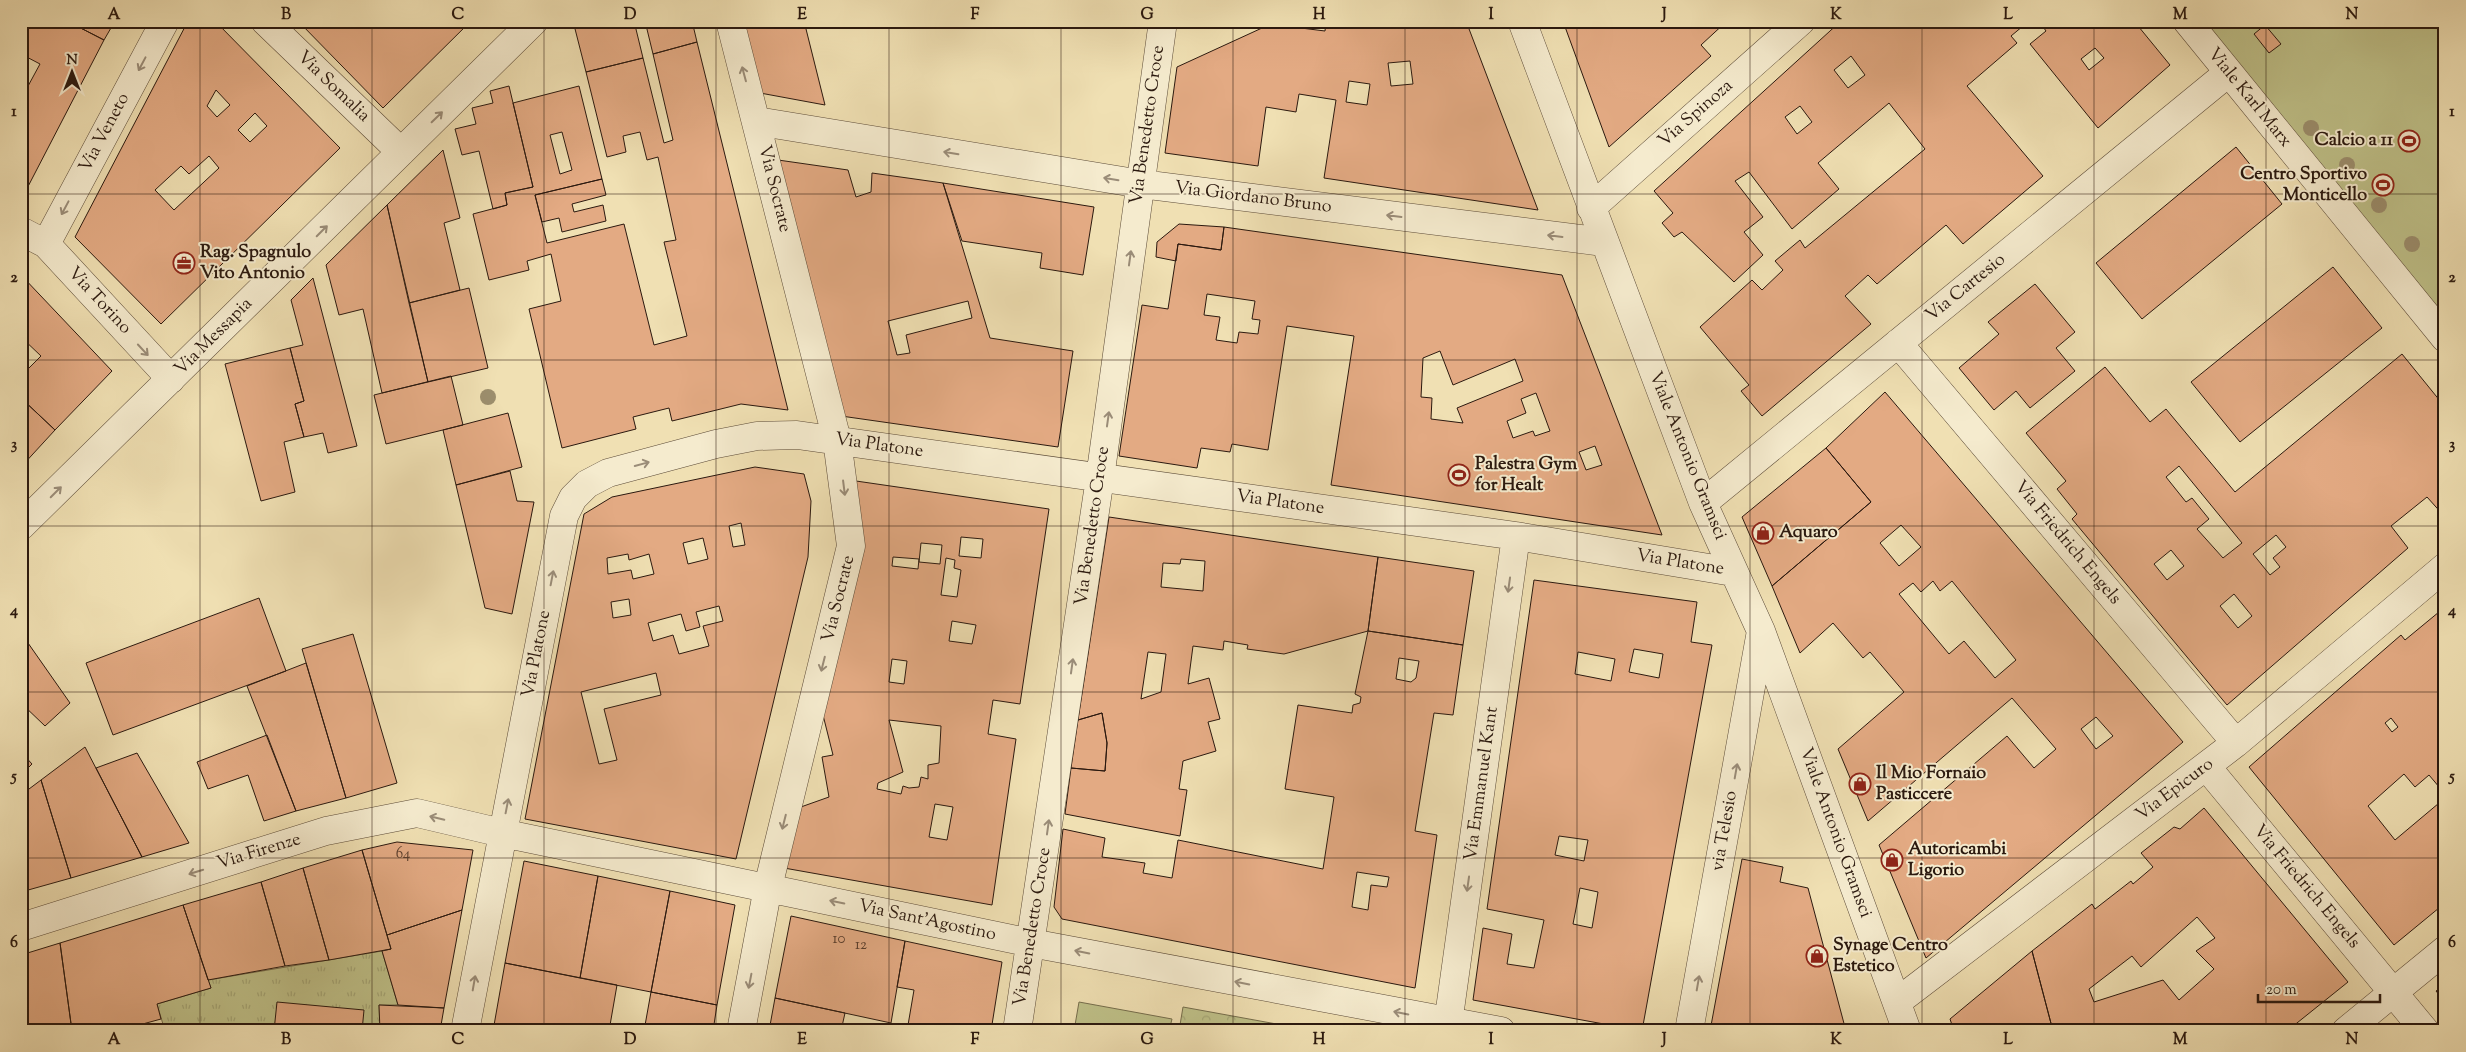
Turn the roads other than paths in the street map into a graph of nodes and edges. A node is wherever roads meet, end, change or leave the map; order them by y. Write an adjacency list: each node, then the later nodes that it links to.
1 (165, 21): 16 (street, Via Veneto, one-way to 16)
2 (265, 21): 11 (street, Via Somalia)
3 (534, 21): 11 (street, Via Messapia, one-way to 3)
4 (730, 21): 10 (street, Via Socrate, one-way to 4)
5 (1162, 21): 12 (street, Via Benedetto Croce)
6 (1522, 21): 13 (street, Viale Antonio Gramsci)
7 (1801, 21): 13 (street, Via Spinoza)
8 (2187, 21): 9 (street, Viale Karl Marx)
9 (2228, 73): 17 (street, Viale Karl Marx); 18 (street, Via Cartesio)
10 (756, 121): 12 (street, Via Giordano Bruno, one-way to 10); 20 (street, Via Socrate)
11 (401, 152): 19 (street, Via Messapia, one-way to 11)
12 (1140, 184): 15 (street, Via Giordano Bruno, one-way to 12); 21 (street, Via Benedetto Croce, one-way to 12)
13 (1591, 208): 15 (street, Viale Antonio Gramsci)
14 (21, 231): 16 (street, Via Torino)
15 (1604, 242): 22 (street, Viale Antonio Gramsci)
16 (46, 244): 19 (street, Via Torino, one-way to 19)
17 (2445, 338)
18 (1898, 343): 22 (street, Via Cartesio); 28 (street, Via Friedrich Engels)
19 (171, 379): 23 (street, Via Messapia, one-way to 19)
20 (837, 440): 21 (street, Via Platone); 30 (street, Via Platone, one-way to 20); 31 (street, Via Socrate, one-way to 31)
21 (1100, 478): 24 (street, Via Platone); 33 (street, Via Benedetto Croce, one-way to 21)
22 (1703, 503): 26 (street, Viale Antonio Gramsci)
23 (21, 526)
24 (1516, 536): 26 (street, Via Platone); 37 (street, Via Emmanuel Kant, one-way to 37)
25 (2445, 567): 28 (street, Via Epicuro)
26 (1733, 572): 27 (street, Viale Antonio Gramsci)
27 (1761, 631): 36 (street, Viale Antonio Gramsci); 42 (street, via Telesio, one-way to 27)
28 (2236, 743): 29 (street, Via Epicuro)
29 (2206, 766): 35 (street, Via Friedrich Engels); 36 (street, Via Epicuro)
30 (502, 833): 31 (street, Via Sant'Agostino); 32 (street, Via Firenze, one-way to 32); 38 (street, Via Platone, one-way to 30)
31 (768, 887): 33 (street, Via Sant'Agostino, one-way to 31); 39 (street, Via Socrate, one-way to 39)
32 (21, 927)
33 (1031, 943): 37 (street, Via Sant'Agostino, one-way to 33); 40 (street, Via Benedetto Croce)
34 (2445, 950): 35 (street)
35 (2393, 992): 44 (street); 45 (street, Via Friedrich Engels)
36 (1897, 1002): 43 (street, Viale Antonio Gramsci)
37 (1448, 1026): 41 (street, Via Sant'Agostino)
38 (465, 1031)
39 (740, 1031)
40 (1017, 1031)
41 (1501, 1031)
42 (1689, 1031)
43 (1907, 1031)
44 (2346, 1031)
45 (2425, 1031)

